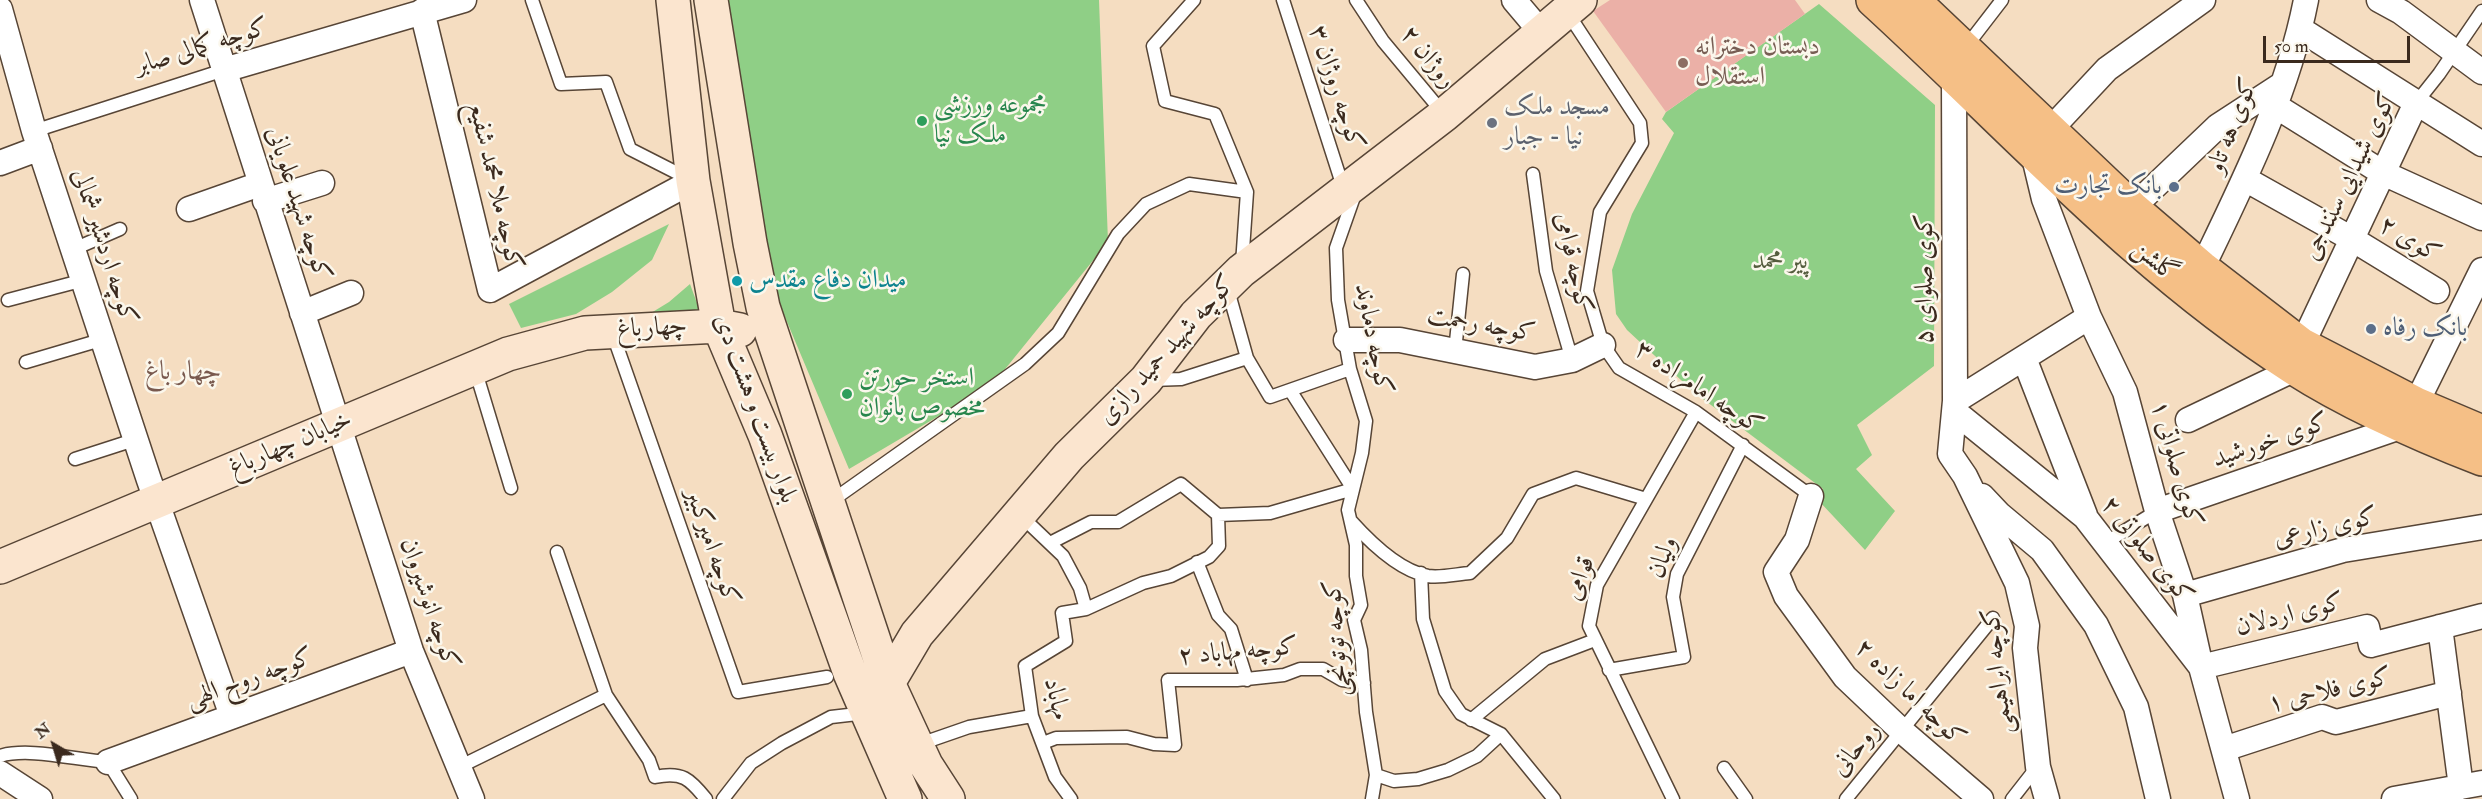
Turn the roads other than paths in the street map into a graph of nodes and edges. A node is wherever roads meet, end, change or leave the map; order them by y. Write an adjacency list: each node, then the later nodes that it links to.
1 (202, 0): 25 (street, کوچه شهید علویانی)
2 (464, 0): 16 (street, کوچه کمالی صابر)
3 (532, 0): 37 (lane)
4 (673, 0): 37 (main road, بلوار بیست و هشت دی)
5 (711, 0): 47 (main road, بلوار بیست و هشت دی)
6 (1194, 0): 40 (lane)
7 (1283, 0): 39 (lane, کوچه روژان ۳)
8 (1356, 0): 29 (lane, روژان ۲)
9 (1514, 0): 22 (street)
10 (1873, 0): 24 (main road, گلشن)
11 (1912, 0): 24 (main road, گلشن)
12 (2002, 0): 24 (lane)
13 (2203, 0): 31 (street)
14 (2306, 0): 21 (street, کوی هه تاو)
15 (2379, 0): 18 (street)
16 (421, 5): 25 (street, کوچه کمالی صابر); 37 (street, کوچه ملا محمد شفیع)
17 (1573, 5): 22 (main road, کوچه شهید حمید رازی); 65 (lane, کوچه امامزاده ۳)
18 (2404, 6): 23 (street)
19 (0, 9): 30 (street, کوچه اردشیر شمالی)
20 (2482, 11): 23 (lane, کوی شیدایی سنندجی)
21 (2300, 29): 27 (street, کوی هه تاو); 28 (street)
22 (1541, 32): 29 (main road, کوچه شهید حمید رازی)
23 (2453, 52): 26 (street); 28 (lane, کوی شیدایی سنندجی)
24 (1959, 63): 31 (main road, گلشن); 76 (street, کوی صلوای ۵)
25 (224, 70): 30 (lane, کوچه کمالی صابر); 41 (street, کوچه شهید علویانی)
26 (2482, 72)
27 (2277, 95): 34 (street); 36 (street, کوی هه تاو); 42 (street)
28 (2416, 103): 32 (street); 34 (street, کوی شیدایی سنندجی)
29 (1444, 115): 39 (main road, کوچه شهید حمید رازی)
30 (37, 139): 33 (street); 48 (street, کوچه اردشیر شمالی)
31 (2041, 142): 42 (main road, گلشن); 60 (street, کوی صلواتی ۱); 67 (main road, گلشن)
32 (2482, 144)
33 (0, 163)
34 (2383, 173): 44 (street); 46 (street, کوی شیدایی سنندجی)
35 (1533, 174): 70 (lane, کوچه قوامی)
36 (2245, 179): 46 (street, کوی ۲); 50 (street, کوی هه تاو)
37 (693, 181): 49 (main road, بلوار بیست و هشت دی)
38 (322, 183): 41 (street)
39 (1352, 184): 53 (main road, کوچه شهید حمید رازی); 64 (lane, کوچه دماوند)
40 (1247, 192): 53 (lane); 94 (lane)
41 (262, 193): 43 (street); 59 (street, کوچه شهید علویانی)
42 (2132, 208): 50 (main road, گلشن)
43 (189, 209)
44 (2482, 218)
45 (120, 229): 48 (lane)
46 (2352, 239): 55 (street, کوی ۲); 67 (street, کوی شیدایی سنندجی)
47 (750, 243): 49 (main road); 58 (main road, بلوار بیست و هشت دی)
48 (74, 249): 54 (street, کوچه اردشیر شمالی)
49 (707, 257): 61 (main road, بلوار بیست و هشت دی)
50 (2202, 268): 67 (main road, گلشن)
51 (2482, 270): 78 (street)
52 (1463, 274): 66 (lane)
53 (1234, 278): 68 (lane); 74 (main road, کوچه شهید حمید رازی)
54 (84, 280): 57 (lane); 63 (street, کوچه اردشیر شمالی)
55 (2437, 291)
56 (351, 293): 59 (street)
57 (8, 300)
58 (763, 307): 61 (main road, چهارباغ); 80 (main road, بلوار بیست و هشت دی)
59 (302, 313): 81 (street, کوچه شهید علویانی)
60 (2089, 317): 69 (street); 95 (street, کوی صلواتی ۱)
61 (719, 326): 62 (main road, چهارباغ); 83 (main road, بلوار بیست و هشت دی)
62 (598, 332): 72 (main road, خیابان چهارباغ); 116 (lane, کوچه امیرکبیر)
63 (104, 339): 71 (lane); 84 (street, کوچه اردشیر شمالی)
64 (1346, 340): 66 (street, کوچه رحمت); 73 (lane, کوچه دماوند)
65 (1603, 345): 70 (street, کوچه رحمت); 77 (lane, کوچه امامزاده ۳)
66 (1455, 351): 70 (street, کوچه رحمت)
67 (2299, 357): 78 (main road, گلشن); 79 (street)
68 (1247, 358): 74 (lane); 75 (lane)
69 (2024, 358): 76 (street); 99 (street)
70 (1572, 360)
71 (26, 362)
72 (475, 368): 81 (main road, خیابان چهارباغ); 89 (lane)
73 (1350, 369): 75 (lane); 90 (lane, کوچه دماوند)
74 (1146, 380): 96 (main road, کوچه شهید حمید رازی)
75 (1290, 390): 90 (lane)
76 (1954, 406): 88 (street, کوی صلوای ۵); 99 (street, کوی صلواتی ۲)
77 (1696, 412): 85 (lane, کوچه امامزاده ۳); 92 (lane, قوامی)
78 (2409, 415): 82 (main road, گلشن); 87 (main road, گلشن); 95 (street, کوی خورشید)
79 (2188, 420)
80 (800, 423): 83 (main road); 94 (main road, بلوار بیست و هشت دی)
81 (339, 426): 93 (main road, خیابان چهارباغ); 113 (street, کوچه انوشیروان)
82 (2482, 432)
83 (765, 435): 122 (main road, بلوار بیست و هشت دی)
84 (137, 439): 86 (lane); 93 (street, کوچه اردشیر شمالی)
85 (1743, 445): 91 (lane, کوچه امامزاده ۳); 115 (lane, ولیان)
86 (75, 459)
87 (2482, 459)
88 (1965, 476): 134 (street, کوچه ابراهیمی); 155 (street)
89 (512, 488)
90 (1353, 489): 97 (lane); 98 (lane, کوچه دماوند)
91 (1811, 496): 126 (street, کوچه اما زاده ۲)
92 (1646, 499): 106 (lane); 112 (lane, قوامی)
93 (158, 501): 105 (main road, خیابان چهارباغ); 123 (street, کوچه اردشیر شمالی)
94 (827, 503): 118 (main road, بلوار بیست و هشت دی)
95 (2157, 511): 102 (lane); 107 (street, کوی صلواتی ۱)
96 (1019, 514): 101 (lane); 118 (main road, کوچه شهید حمید رازی)
97 (1218, 515): 101 (lane); 104 (lane)
98 (1349, 515): 106 (lane); 119 (lane, کوچه توتونچی)
99 (2085, 517): 102 (street, کوی صلواتی ۲)
100 (2482, 527): 107 (street, کوی زارعی)
101 (1050, 543): 108 (lane)
102 (2106, 543): 114 (street, کوی صلواتی ۲)
103 (557, 552): 121 (lane)
104 (1197, 562): 108 (lane); 117 (lane)
105 (0, 567)
106 (1420, 573): 125 (lane)
107 (2185, 595): 114 (street, کوی صلواتی ۱)
108 (1086, 609): 124 (lane, مهاباد)
109 (2482, 616): 111 (street, کوی اردلان)
110 (1993, 618): 126 (lane, روحانی)
111 (2440, 627): 114 (street, کوی اردلان); 120 (street)
112 (1595, 640): 115 (lane, قوامی); 125 (lane)
113 (411, 651): 123 (street, کوچه روح الهی); 133 (street, کوچه انوشیروان)
114 (2201, 667): 130 (street, کوی صلواتی ۱)
115 (1609, 670): 149 (lane, قوامی)
116 (827, 677)
117 (1247, 680): 119 (lane, کوچه مهاباد ۲); 128 (lane, کوچه مهاباد ۲)
118 (888, 683): 129 (main road, بلوار بیست و هشت دی)
119 (1364, 683): 137 (lane, کوچه توتونچی)
120 (2449, 693): 130 (street, کوی فلاحی ۱); 138 (street)
121 (606, 695): 133 (lane); 142 (lane)
122 (867, 713): 143 (lane); 144 (main road, بلوار بیست و هشت دی)
123 (232, 716): 132 (street, کوچه روح الهی)
124 (1032, 716): 128 (lane, مهاباد); 129 (lane)
125 (1471, 720): 127 (lane)
126 (1903, 732): 151 (lane, روحانی); 152 (street, کوچه اما زاده ۲)
127 (1501, 734): 137 (lane); 148 (lane)
128 (1043, 743): 146 (lane, مهاباد)
129 (917, 745): 145 (main road, بلوار بیست و هشت دی)
130 (2224, 749): 156 (street, کوی صلواتی ۱)
131 (0, 756): 132 (lane)
132 (108, 762): 140 (lane)
133 (459, 767): 141 (street, کوچه انوشیروان)
134 (2038, 767): 153 (lane); 154 (street, کوچه ابراهیمی)
135 (1724, 768): 150 (lane)
136 (0, 773): 139 (street)
137 (1376, 775): 147 (lane, کوچه توتونچی)
138 (2472, 785): 157 (street)
139 (40, 799)
140 (131, 799)
141 (472, 799)
142 (706, 799)
143 (723, 799)
144 (905, 799)
145 (948, 799)
146 (1071, 799)
147 (1372, 799)
148 (1554, 799)
149 (1673, 799)
150 (1746, 799)
151 (1846, 799)
152 (1981, 799)
153 (2012, 799)
154 (2047, 799)
155 (2158, 799)
156 (2237, 799)
157 (2394, 799)

